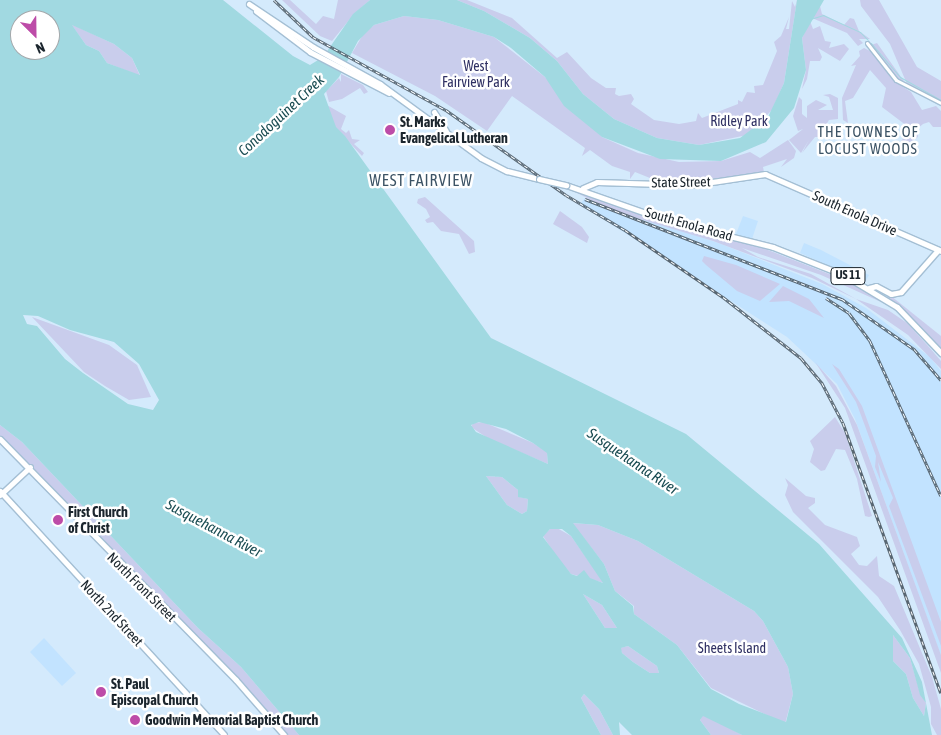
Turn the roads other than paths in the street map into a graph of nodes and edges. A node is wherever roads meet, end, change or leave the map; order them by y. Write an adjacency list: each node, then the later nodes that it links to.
1 (244, 0): 2 (main road, US 11)
2 (250, 4): 4 (main road, South Enola Road / US 11); 4 (main road, South Enola Road / US 11)
3 (867, 43): 5 (street)
4 (400, 98): 7 (main road, South Enola Road / US 11)
5 (941, 103)
6 (434, 112): 7 (street); 8 (main road)
7 (425, 116): 8 (main road, South Enola Road / US 11)
8 (448, 133): 11 (main road, South Enola Road / US 11, bridge)
9 (769, 175): 10 (main road, State Street); 13 (main road, South Enola Drive)
10 (593, 184): 11 (main road, State Street); 12 (main road)
11 (581, 188): 12 (main road, South Enola Road / US 11)
12 (589, 191): 14 (main road, South Enola Road / US 11)
13 (939, 251): 14 (main road)
14 (869, 288): 15 (main road, South Enola Road / US 11)
15 (941, 353)
16 (0, 439): 17 (main road, North Front Street)
17 (30, 467): 18 (main road); 20 (main road, North Front Street)
18 (1, 493): 19 (main road, North 2nd Street)
19 (224, 735)
20 (284, 735)

